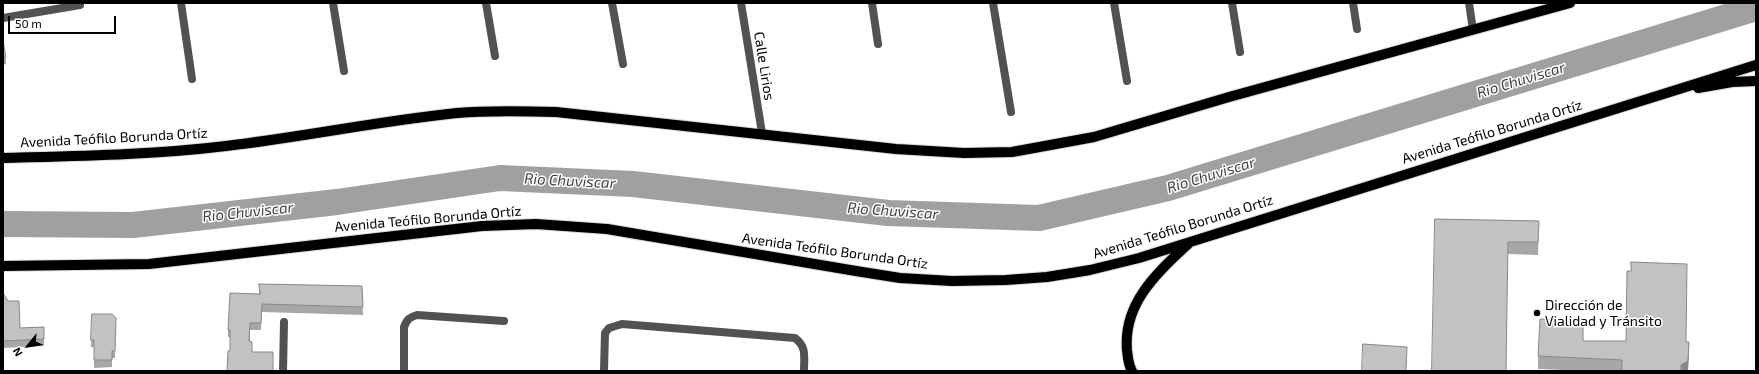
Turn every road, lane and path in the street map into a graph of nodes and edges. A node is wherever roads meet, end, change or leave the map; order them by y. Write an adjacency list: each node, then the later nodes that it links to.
1 (181, 3): 23 (street)
2 (333, 3): 22 (street)
3 (486, 3): 19 (street)
4 (612, 3): 20 (street)
5 (741, 3): 28 (street, Calle Lirios)
6 (872, 3): 17 (street)
7 (993, 3): 27 (street)
8 (1114, 3): 24 (street)
9 (1232, 3): 18 (street)
10 (1353, 3): 15 (street)
11 (1469, 3): 16 (street)
12 (1570, 3): 16 (main road, Avenida Teófilo Borunda Ortíz)
13 (80, 5): 14 (street)
14 (3, 18)
15 (1357, 29)
16 (1473, 30): 28 (main road, Avenida Teófilo Borunda Ortíz)
17 (878, 44)
18 (1240, 52)
19 (495, 56)
20 (623, 64)
21 (1756, 65): 26 (main road, Avenida Teófilo Borunda Ortíz)
22 (344, 71)
23 (192, 79)
24 (1127, 81)
25 (1756, 81): 26 (main road)
26 (1655, 96): 30 (main road, Avenida Teófilo Borunda Ortíz)
27 (1011, 112)
28 (762, 133): 29 (main road, Avenida Teófilo Borunda Ortíz)
29 (3, 158)
30 (1192, 241): 31 (main road, Avenida Teófilo Borunda Ortíz); 38 (main road)
31 (3, 266)
32 (504, 321): 35 (street)
33 (284, 322): 34 (street)
34 (283, 371)
35 (404, 371)
36 (604, 371): 37 (street)
37 (804, 371)
38 (1132, 371)

